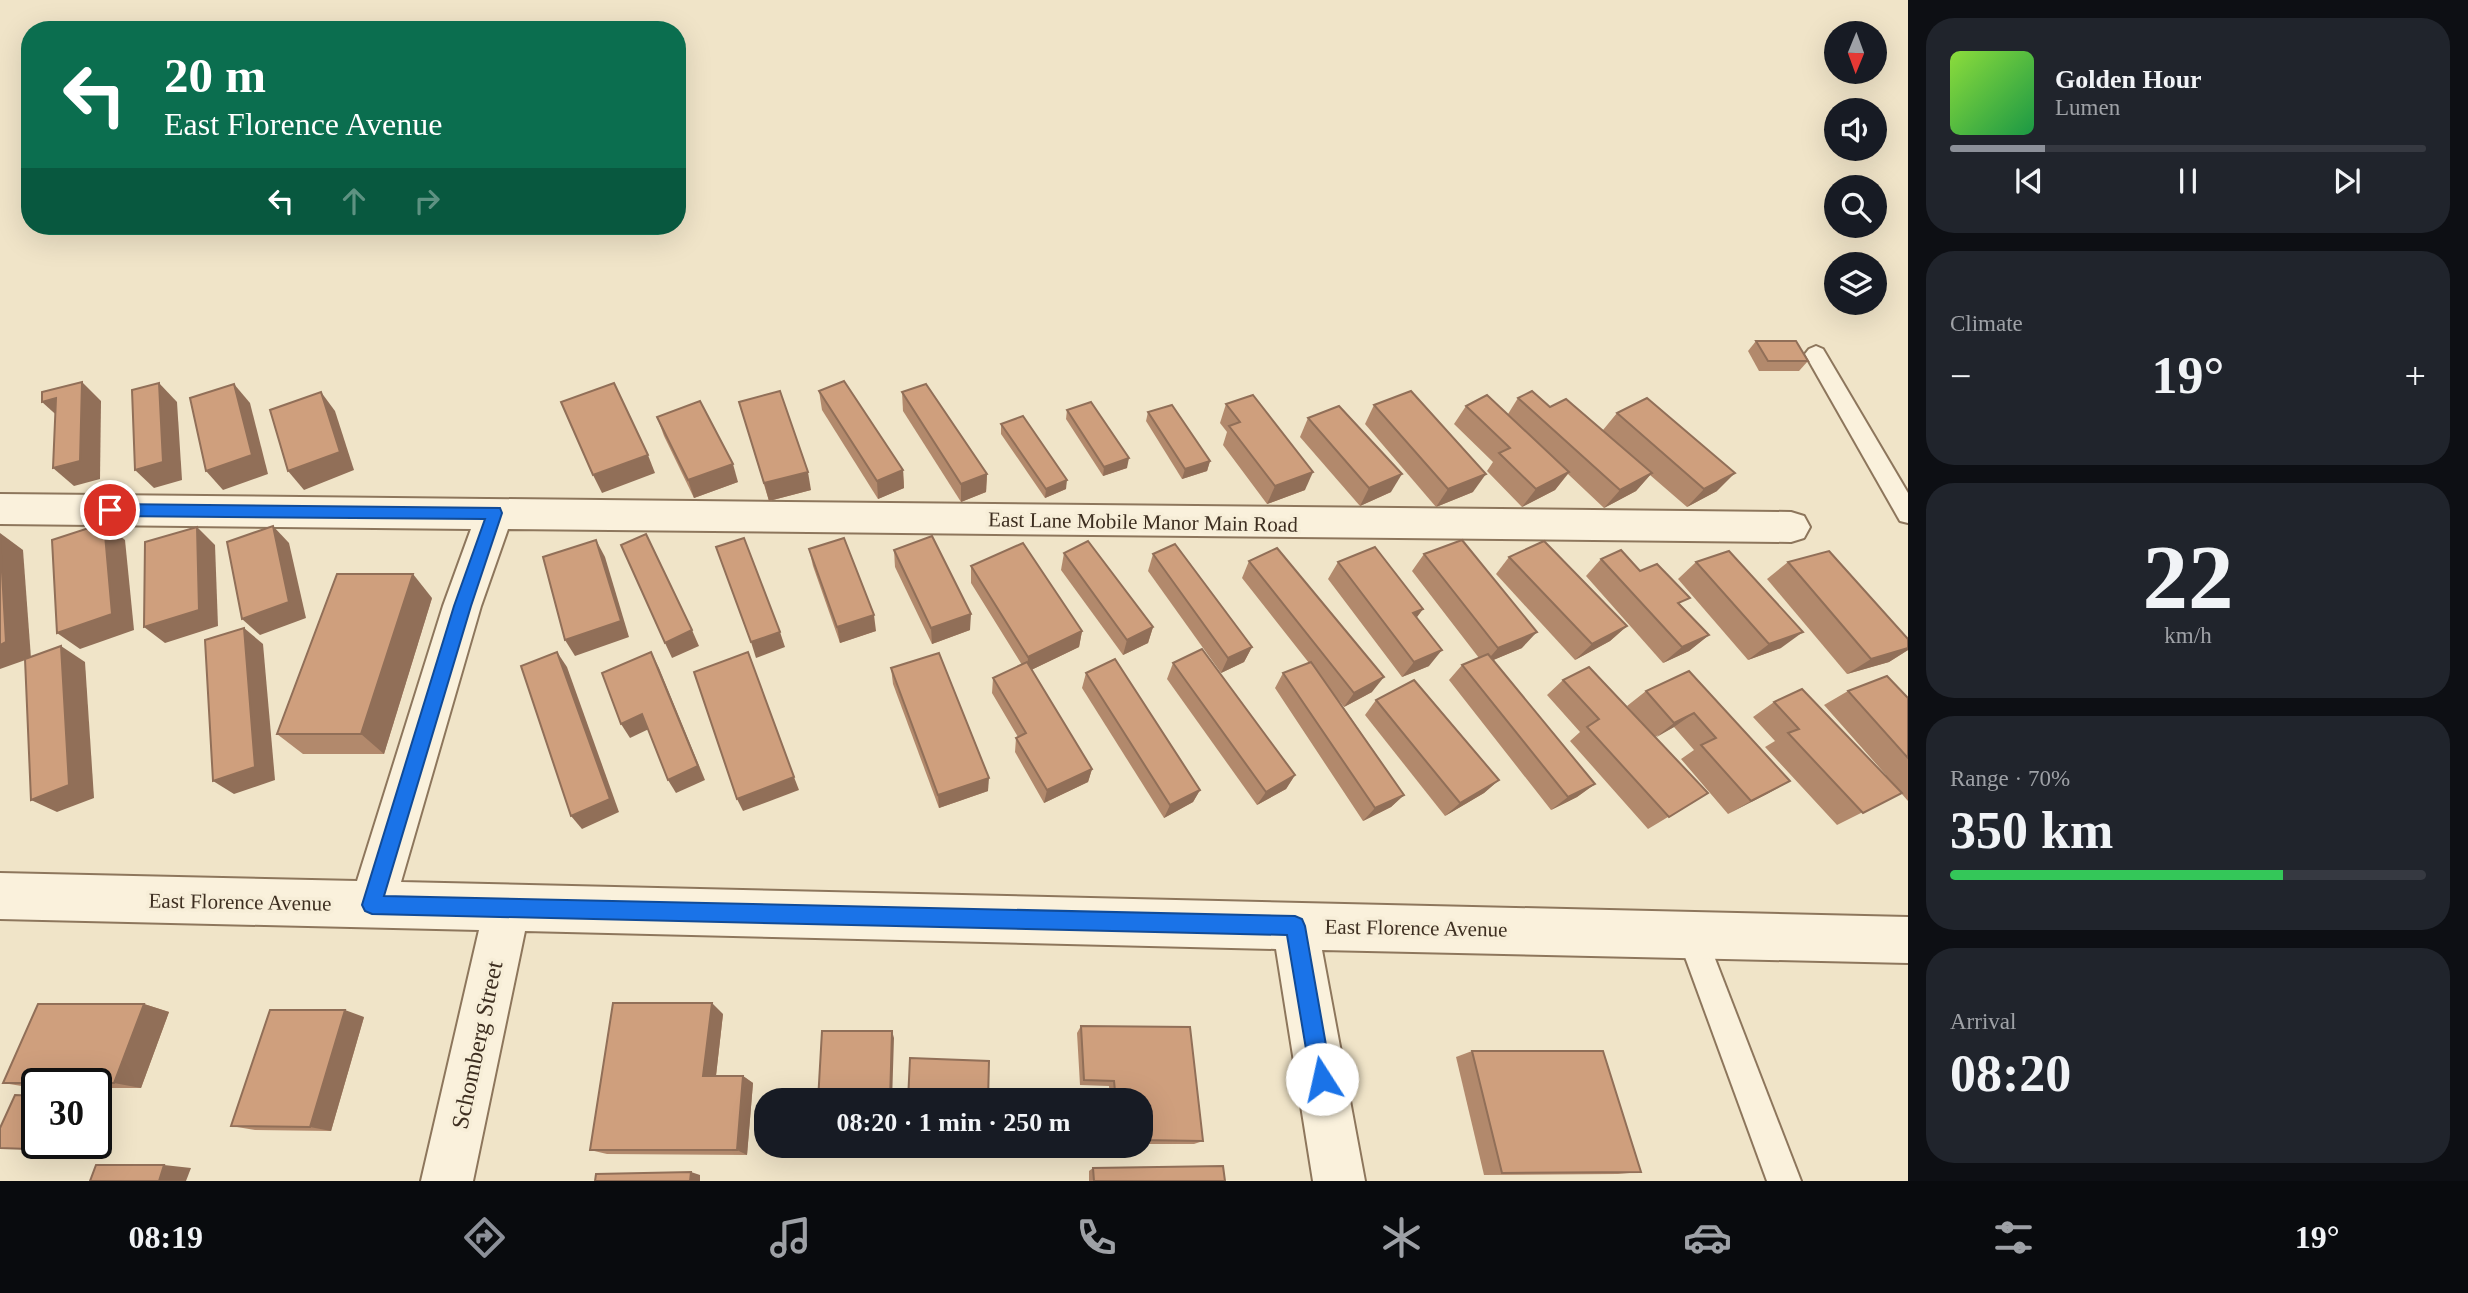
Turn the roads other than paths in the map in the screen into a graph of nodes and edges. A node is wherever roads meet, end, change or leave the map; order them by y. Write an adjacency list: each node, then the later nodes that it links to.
1 (1816, 354): 4 (lane)
2 (0, 509): 3 (street, East Lane Mobile Manor Main Road)
3 (495, 513): 5 (street, East Lane Mobile Manor Main Road); 7 (street)
4 (1908, 514)
5 (1791, 527)
6 (0, 896): 7 (street, East Florence Avenue)
7 (372, 905): 8 (street, East Florence Avenue)
8 (507, 908): 9 (street, East Florence Avenue); 12 (street, Schomberg Street)
9 (1295, 926): 10 (street, East Florence Avenue); 13 (street)
10 (1692, 934): 11 (street, East Florence Avenue); 14 (lane)
11 (1908, 940)
12 (447, 1181)
13 (1339, 1181)
14 (1784, 1181)

